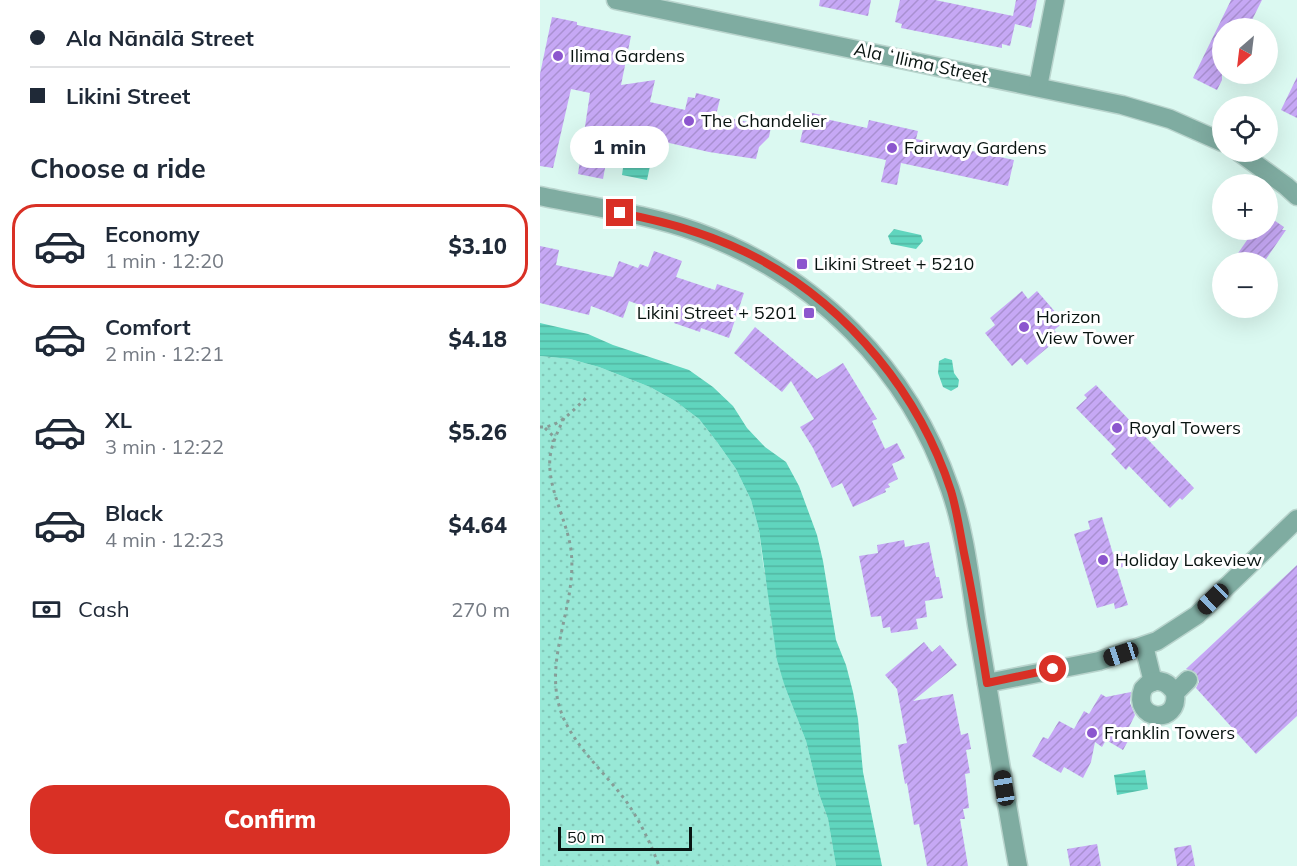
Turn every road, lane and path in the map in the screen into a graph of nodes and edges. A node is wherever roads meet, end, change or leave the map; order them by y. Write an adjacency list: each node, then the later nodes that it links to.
1 (616, 0): 3 (street, Ala ʻIlima Street)
2 (1055, 0): 3 (street)
3 (1038, 87): 4 (street, Ala ʻIlima Street)
4 (1212, 138)
5 (1252, 162): 7 (street)
6 (540, 196): 15 (street)
7 (1297, 196)
8 (586, 398): 9 (path)
9 (564, 418): 10 (path); 11 (path)
10 (542, 427): 11 (path)
11 (553, 443): 16 (path)
12 (1297, 519): 13 (street)
13 (1144, 646): 14 (street); 15 (street)
14 (1153, 682): 14 (street)
15 (987, 683): 17 (street)
16 (659, 866)
17 (1018, 866)

